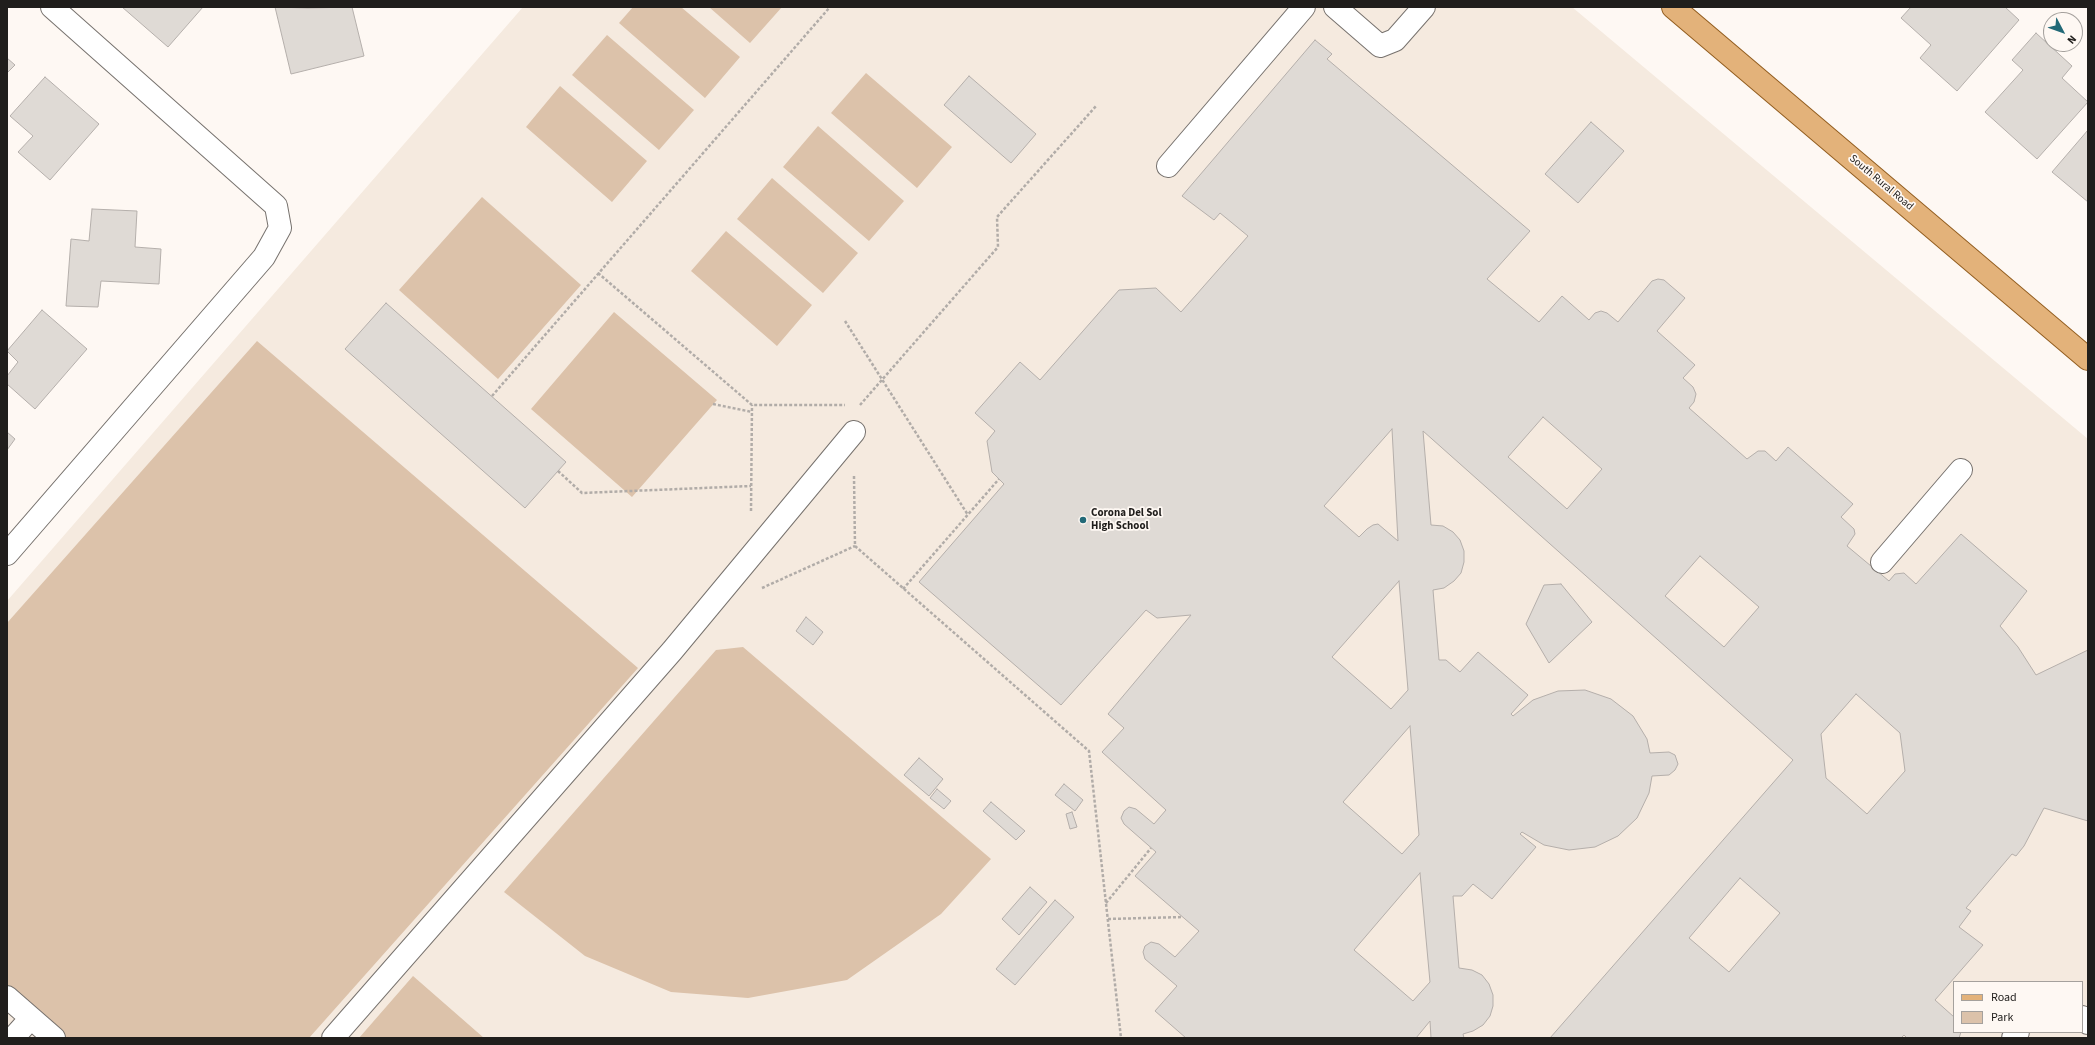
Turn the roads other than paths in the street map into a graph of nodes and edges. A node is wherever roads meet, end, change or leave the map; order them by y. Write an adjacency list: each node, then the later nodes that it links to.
1 (52, 7): 10 (lane)
2 (1304, 7): 6 (lane)
3 (1335, 7): 4 (lane)
4 (1424, 7)
5 (1673, 7): 7 (main road, South Rural Road)
6 (1168, 166)
7 (2088, 359)
8 (854, 432): 16 (lane)
9 (1961, 470): 11 (lane)
10 (7, 554)
11 (1882, 562)
12 (7, 997): 13 (lane)
13 (31, 1018): 14 (lane); 15 (lane)
14 (13, 1038)
15 (54, 1038)
16 (333, 1038)

